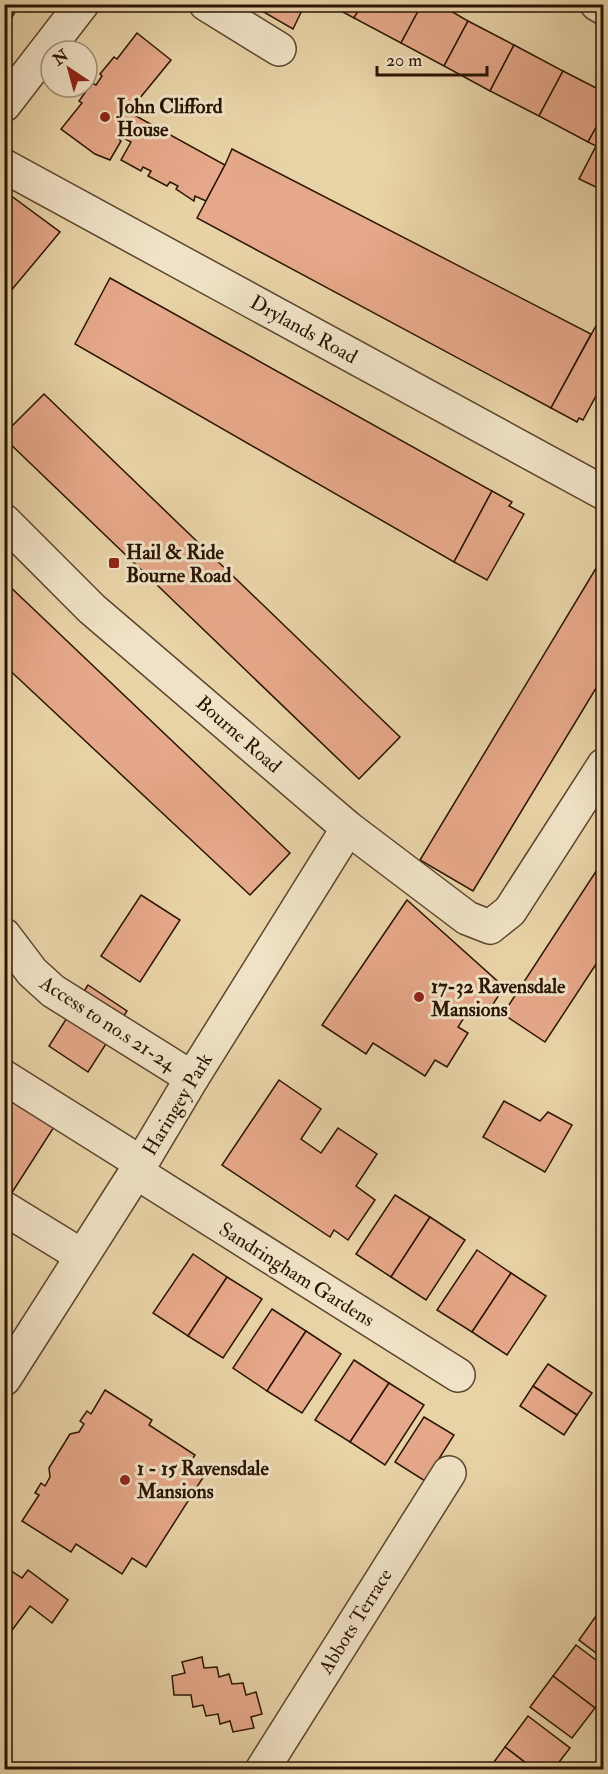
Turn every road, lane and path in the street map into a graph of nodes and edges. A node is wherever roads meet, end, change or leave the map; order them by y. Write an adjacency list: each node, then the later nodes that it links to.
1 (82, 4): 6 (street)
2 (206, 4): 5 (street)
3 (597, 4): 4 (street)
4 (603, 8)
5 (279, 49)
6 (4, 105)
7 (4, 166): 8 (street, Drylands Road)
8 (603, 493)
9 (4, 521): 11 (street, Bourne Road)
10 (603, 765): 11 (street, Bourne Road)
11 (348, 828): 14 (street, Haringey Park)
12 (4, 935): 14 (street, Access to no.s 21-24)
13 (4, 1077): 15 (street, Sandringham Gardens)
14 (192, 1078): 15 (street, Haringey Park)
15 (139, 1168): 17 (street, Haringey Park); 18 (street, Sandringham Gardens)
16 (4, 1208): 17 (street)
17 (82, 1257): 19 (street, Haringey Park)
18 (458, 1375)
19 (4, 1379)
20 (449, 1473): 21 (street, Abbots Terrace)
21 (262, 1770)

